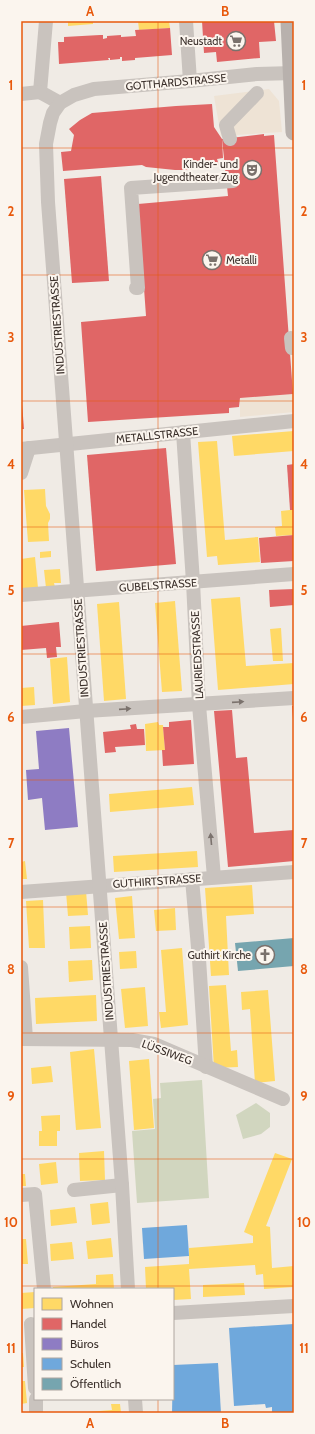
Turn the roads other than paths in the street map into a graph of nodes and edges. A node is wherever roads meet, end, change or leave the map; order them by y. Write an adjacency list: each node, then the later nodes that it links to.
1 (46, 21): 6 (street)
2 (186, 21): 5 (street)
3 (288, 21): 4 (main road)
4 (292, 73): 5 (street, GOTTHARDSTRASSE); 10 (main road)
5 (190, 81): 9 (street, GOTTHARDSTRASSE)
6 (40, 92): 8 (street); 9 (street)
7 (258, 93): 11 (street)
8 (21, 94)
9 (60, 103): 16 (street, INDUSTRIESTRASSE)
10 (294, 132)
11 (230, 138)
12 (233, 181): 13 (street)
13 (136, 288)
14 (294, 421): 15 (street, METALLSTRASSE)
15 (183, 432): 16 (street, METALLSTRASSE); 20 (street, LAURIEDSTRASSE)
16 (66, 444): 17 (street, METALLSTRASSE); 21 (street, INDUSTRIESTRASSE)
17 (25, 448): 18 (street)
18 (21, 473)
19 (294, 574): 20 (street, GUBELSTRASSE)
20 (193, 582): 21 (street, GUBELSTRASSE); 24 (street, LAURIEDSTRASSE)
21 (77, 591): 22 (street, GUBELSTRASSE); 25 (street, INDUSTRIESTRASSE)
22 (21, 595)
23 (294, 698): 24 (street, one-way to 23)
24 (199, 705): 25 (street, one-way to 24); 28 (street, LAURIEDSTRASSE, one-way to 24)
25 (86, 711): 26 (street); 30 (street, INDUSTRIESTRASSE)
26 (21, 717)
27 (294, 872): 28 (street, GUTHIRTSTRASSE)
28 (214, 877): 29 (street, GUTHIRTSTRASSE)
29 (192, 879): 30 (street, GUTHIRTSTRASSE); 35 (street)
30 (100, 886): 31 (street, GUTHIRTSTRASSE); 34 (street, INDUSTRIESTRASSE)
31 (21, 892)
32 (21, 967): 33 (street)
33 (24, 1039): 34 (street, LÜSSIWEG)
34 (110, 1040): 35 (street, LÜSSIWEG); 37 (street, INDUSTRIESTRASSE)
35 (206, 1067): 36 (street, LÜSSIWEG)
36 (283, 1099)
37 (122, 1185): 38 (street); 41 (street, INDUSTRIESTRASSE)
38 (74, 1190)
39 (21, 1195): 40 (street)
40 (44, 1288)
41 (128, 1288)
42 (294, 1306): 43 (street)
43 (174, 1313)
44 (29, 1324): 45 (street)
45 (34, 1377)
46 (36, 1400): 48 (street)
47 (135, 1400): 49 (street)
48 (36, 1413)
49 (136, 1413)

